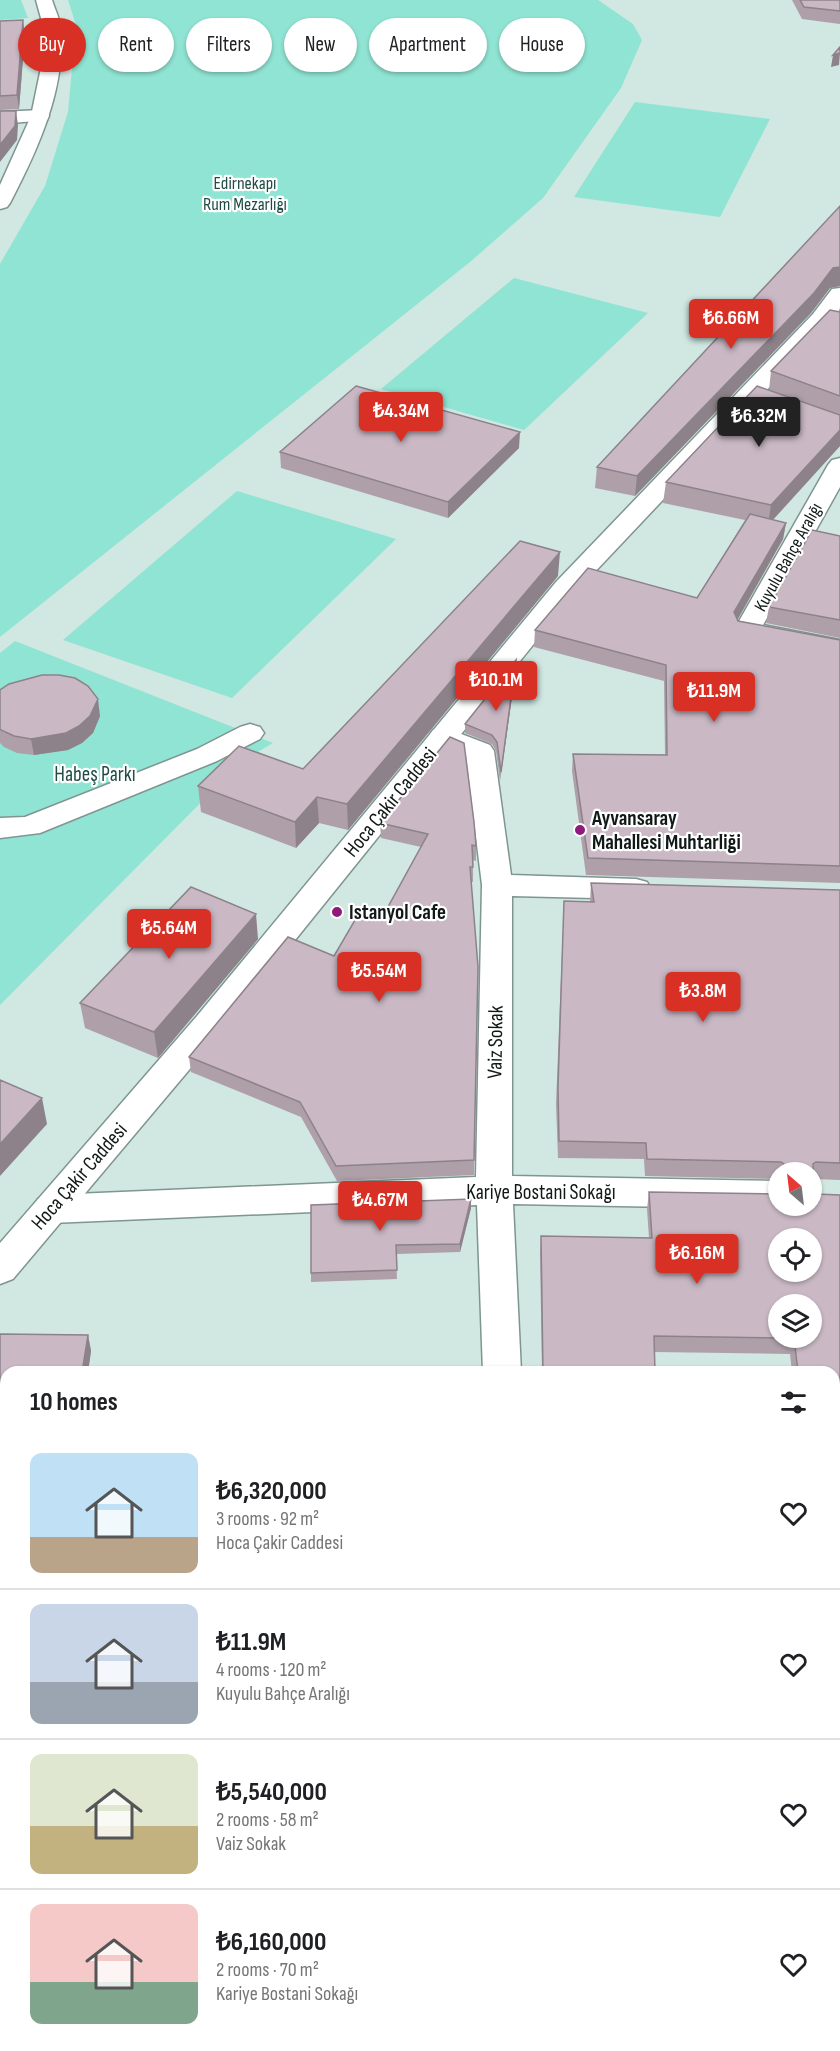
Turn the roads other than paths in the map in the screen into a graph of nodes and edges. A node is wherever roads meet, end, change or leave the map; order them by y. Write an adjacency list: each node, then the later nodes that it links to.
1 (44, 0): 2 (street)
2 (40, 116): 3 (street); 4 (street)
3 (0, 118)
4 (0, 203)
5 (840, 294): 6 (street, Hoca Çakir Caddesi)
6 (831, 322): 10 (street, Hoca Çakir Caddesi)
7 (840, 465): 8 (street, Kuyulu Bahçe Aralığı)
8 (840, 648)
9 (250, 733): 11 (street)
10 (443, 736): 12 (street, Vaiz Sokak); 16 (street, Hoca Çakir Caddesi)
11 (0, 828)
12 (497, 885): 13 (street); 14 (street, Vaiz Sokak)
13 (662, 890)
14 (494, 1190): 15 (street, Kariye Bostani Sokağı); 16 (street, Kariye Bostani Sokağı); 18 (street, Vaiz Sokak)
15 (768, 1195)
16 (51, 1209): 17 (street, Hoca Çakir Caddesi)
17 (0, 1269)
18 (502, 1366)

